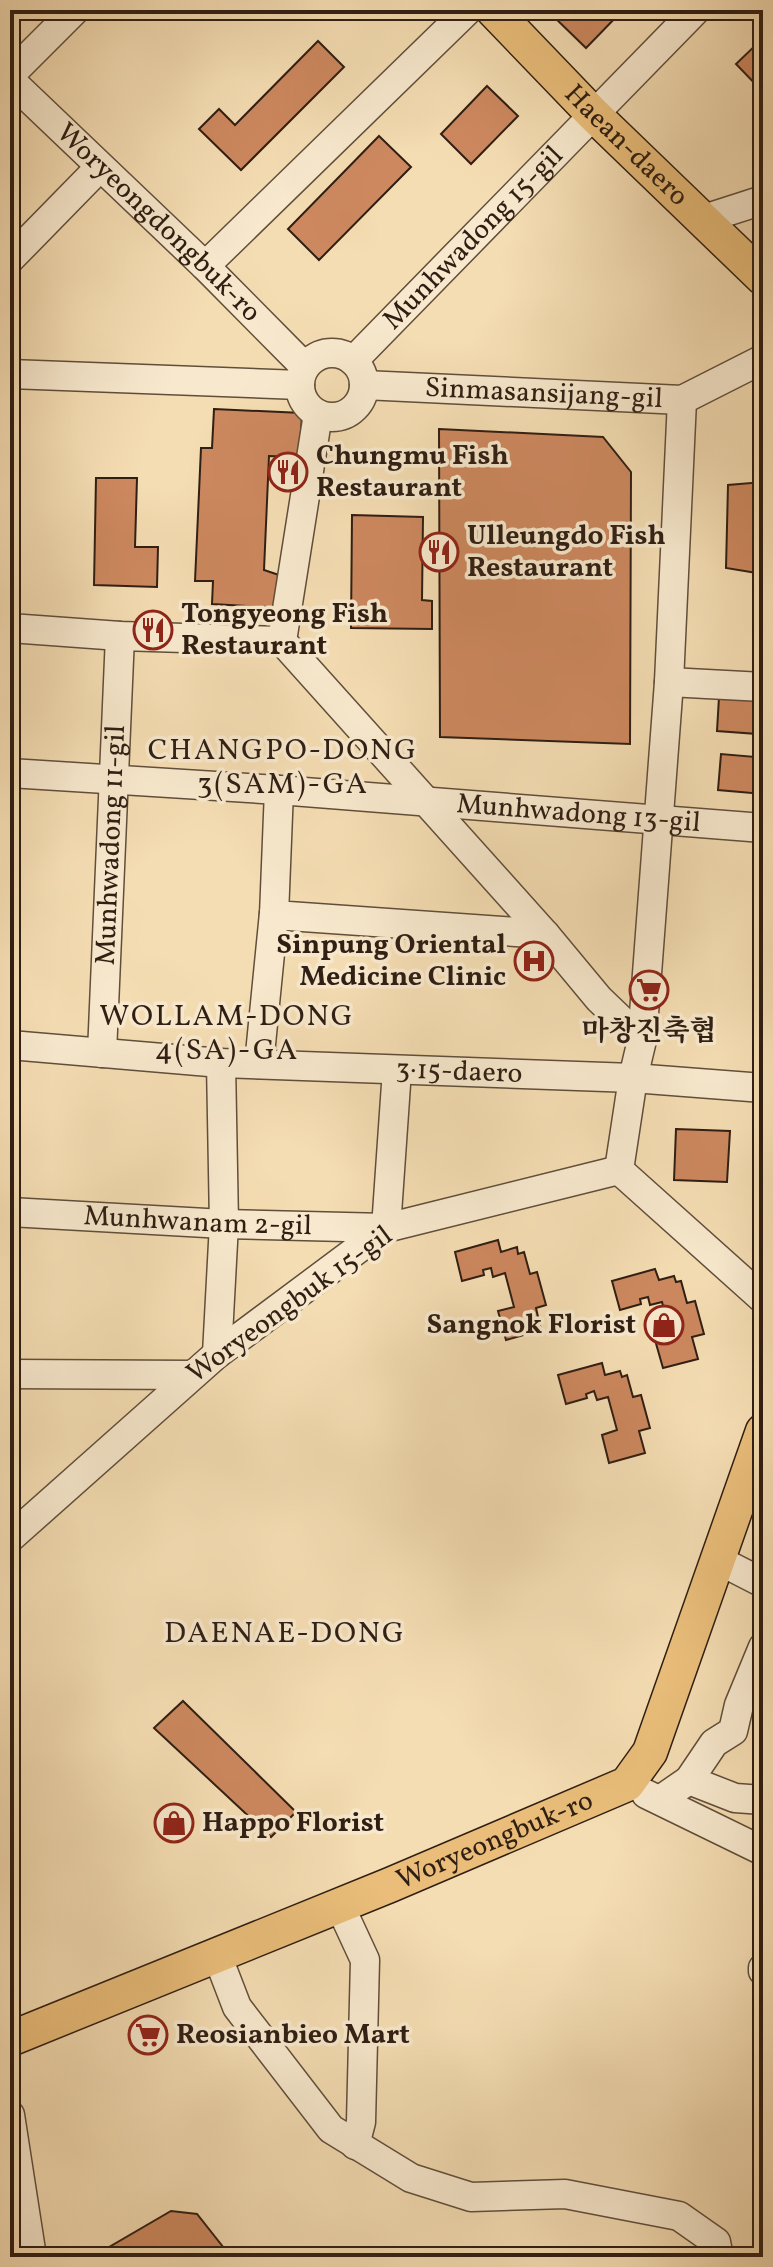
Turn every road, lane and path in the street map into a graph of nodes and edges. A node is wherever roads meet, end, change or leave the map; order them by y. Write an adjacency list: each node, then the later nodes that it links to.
1 (75, 10): 5 (street)
2 (468, 10): 12 (street)
3 (493, 10): 6 (main road, Haean-daero)
4 (696, 10): 6 (street, Munhwadong 15-gil)
5 (10, 77): 7 (street, Woryeongdongbuk-ro)
6 (593, 114): 10 (main road, Haean-daero); 15 (street, Munhwadong 15-gil)
7 (100, 167): 11 (street); 12 (street, Woryeongdongbuk-ro)
8 (763, 182): 10 (street)
9 (763, 200): 10 (street)
10 (720, 214): 13 (main road, Haean-daero)
11 (10, 259)
12 (205, 266): 17 (street, Woryeongdongbuk-ro)
13 (763, 278)
14 (763, 359): 18 (street)
15 (358, 373): 17 (street); 18 (street, Sinmasansijang-gil); 19 (street)
16 (10, 374): 17 (street)
17 (302, 376): 19 (street)
18 (682, 400): 23 (street, Sinmasansijang-gil)
19 (318, 414): 22 (street)
20 (10, 628): 21 (street)
21 (120, 636): 22 (street); 26 (street, Munhwadong 11-gil)
22 (282, 641): 28 (street)
23 (669, 682): 24 (street); 29 (street, Sinmasansijang-gil)
24 (763, 687)
25 (10, 773): 26 (street, Munhwadong 13-gil)
26 (114, 781): 27 (street, Munhwadong 13-gil); 35 (street, Munhwadong 11-gil)
27 (279, 790): 28 (street, Munhwadong 13-gil); 31 (street)
28 (428, 804): 29 (street, Munhwadong 13-gil); 32 (street)
29 (658, 820): 30 (street, Munhwadong 13-gil); 33 (street, Sinmasansijang-gil)
30 (763, 828)
31 (274, 913): 32 (street); 37 (street)
32 (545, 934): 33 (street)
33 (642, 1040): 39 (street, Sinmasansijang-gil)
34 (10, 1045): 35 (street, 3·15-daero)
35 (102, 1053): 36 (street, 3·15-daero)
36 (221, 1063): 37 (street, 3·15-daero); 43 (street)
37 (259, 1064): 38 (street, 3·15-daero)
38 (397, 1070): 39 (street, 3·15-daero); 44 (street)
39 (633, 1078): 40 (street, 3·15-daero); 41 (street, Sinmasansijang-gil)
40 (763, 1088)
41 (619, 1170): 44 (street, Woryeongbuk 15-gil); 45 (street)
42 (10, 1212): 43 (street, Munhwanam 2-gil)
43 (224, 1224): 44 (street, Munhwanam 2-gil); 46 (street)
44 (386, 1228): 46 (street, Woryeongbuk 15-gil)
45 (763, 1299)
46 (217, 1354): 48 (street, Woryeongbuk 15-gil)
47 (10, 1374): 48 (street)
48 (192, 1375): 50 (street, Woryeongbuk 15-gil)
49 (763, 1431): 51 (main road, Woryeongbuk-ro)
50 (10, 1538)
51 (718, 1560): 52 (street); 56 (main road, Woryeongbuk-ro)
52 (763, 1583)
53 (763, 1647): 54 (street)
54 (757, 1678): 55 (street)
55 (689, 1780): 57 (street); 58 (street)
56 (627, 1784): 57 (street); 60 (main road, Woryeongbuk-ro)
57 (660, 1800): 59 (street)
58 (763, 1800)
59 (763, 1851)
60 (340, 1906): 61 (main road, Woryeongbuk-ro); 64 (street)
61 (217, 1955): 62 (main road, Woryeongbuk-ro); 64 (street)
62 (10, 2039)
63 (10, 2115): 65 (street)
64 (355, 2145): 66 (street)
65 (32, 2257)
66 (719, 2257)

